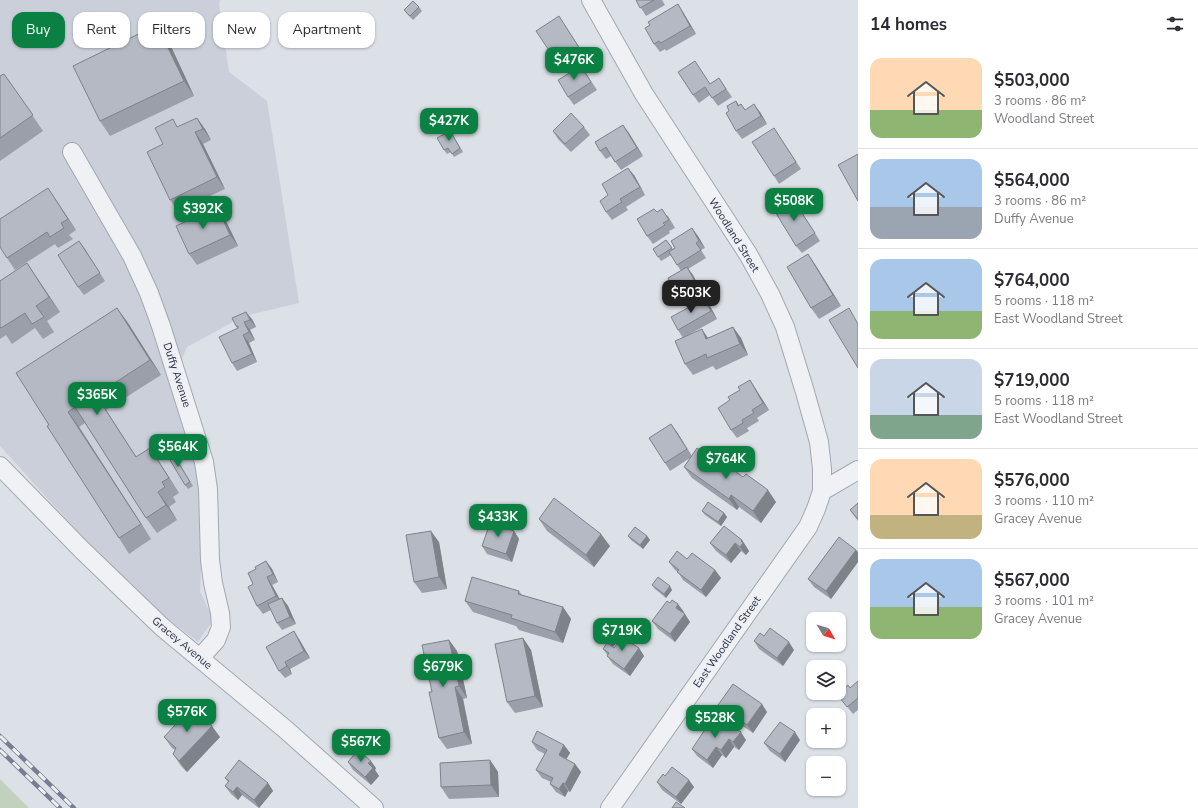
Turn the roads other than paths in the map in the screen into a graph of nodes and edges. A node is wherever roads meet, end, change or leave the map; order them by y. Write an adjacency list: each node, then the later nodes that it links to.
1 (591, 0): 5 (street, Woodland Street)
2 (72, 152): 6 (street, Duffy Avenue)
3 (0, 466): 6 (street, Gracey Avenue)
4 (858, 470): 5 (street)
5 (822, 491): 8 (street, East Woodland Street)
6 (200, 658): 7 (street, Gracey Avenue)
7 (374, 808)
8 (610, 808)

